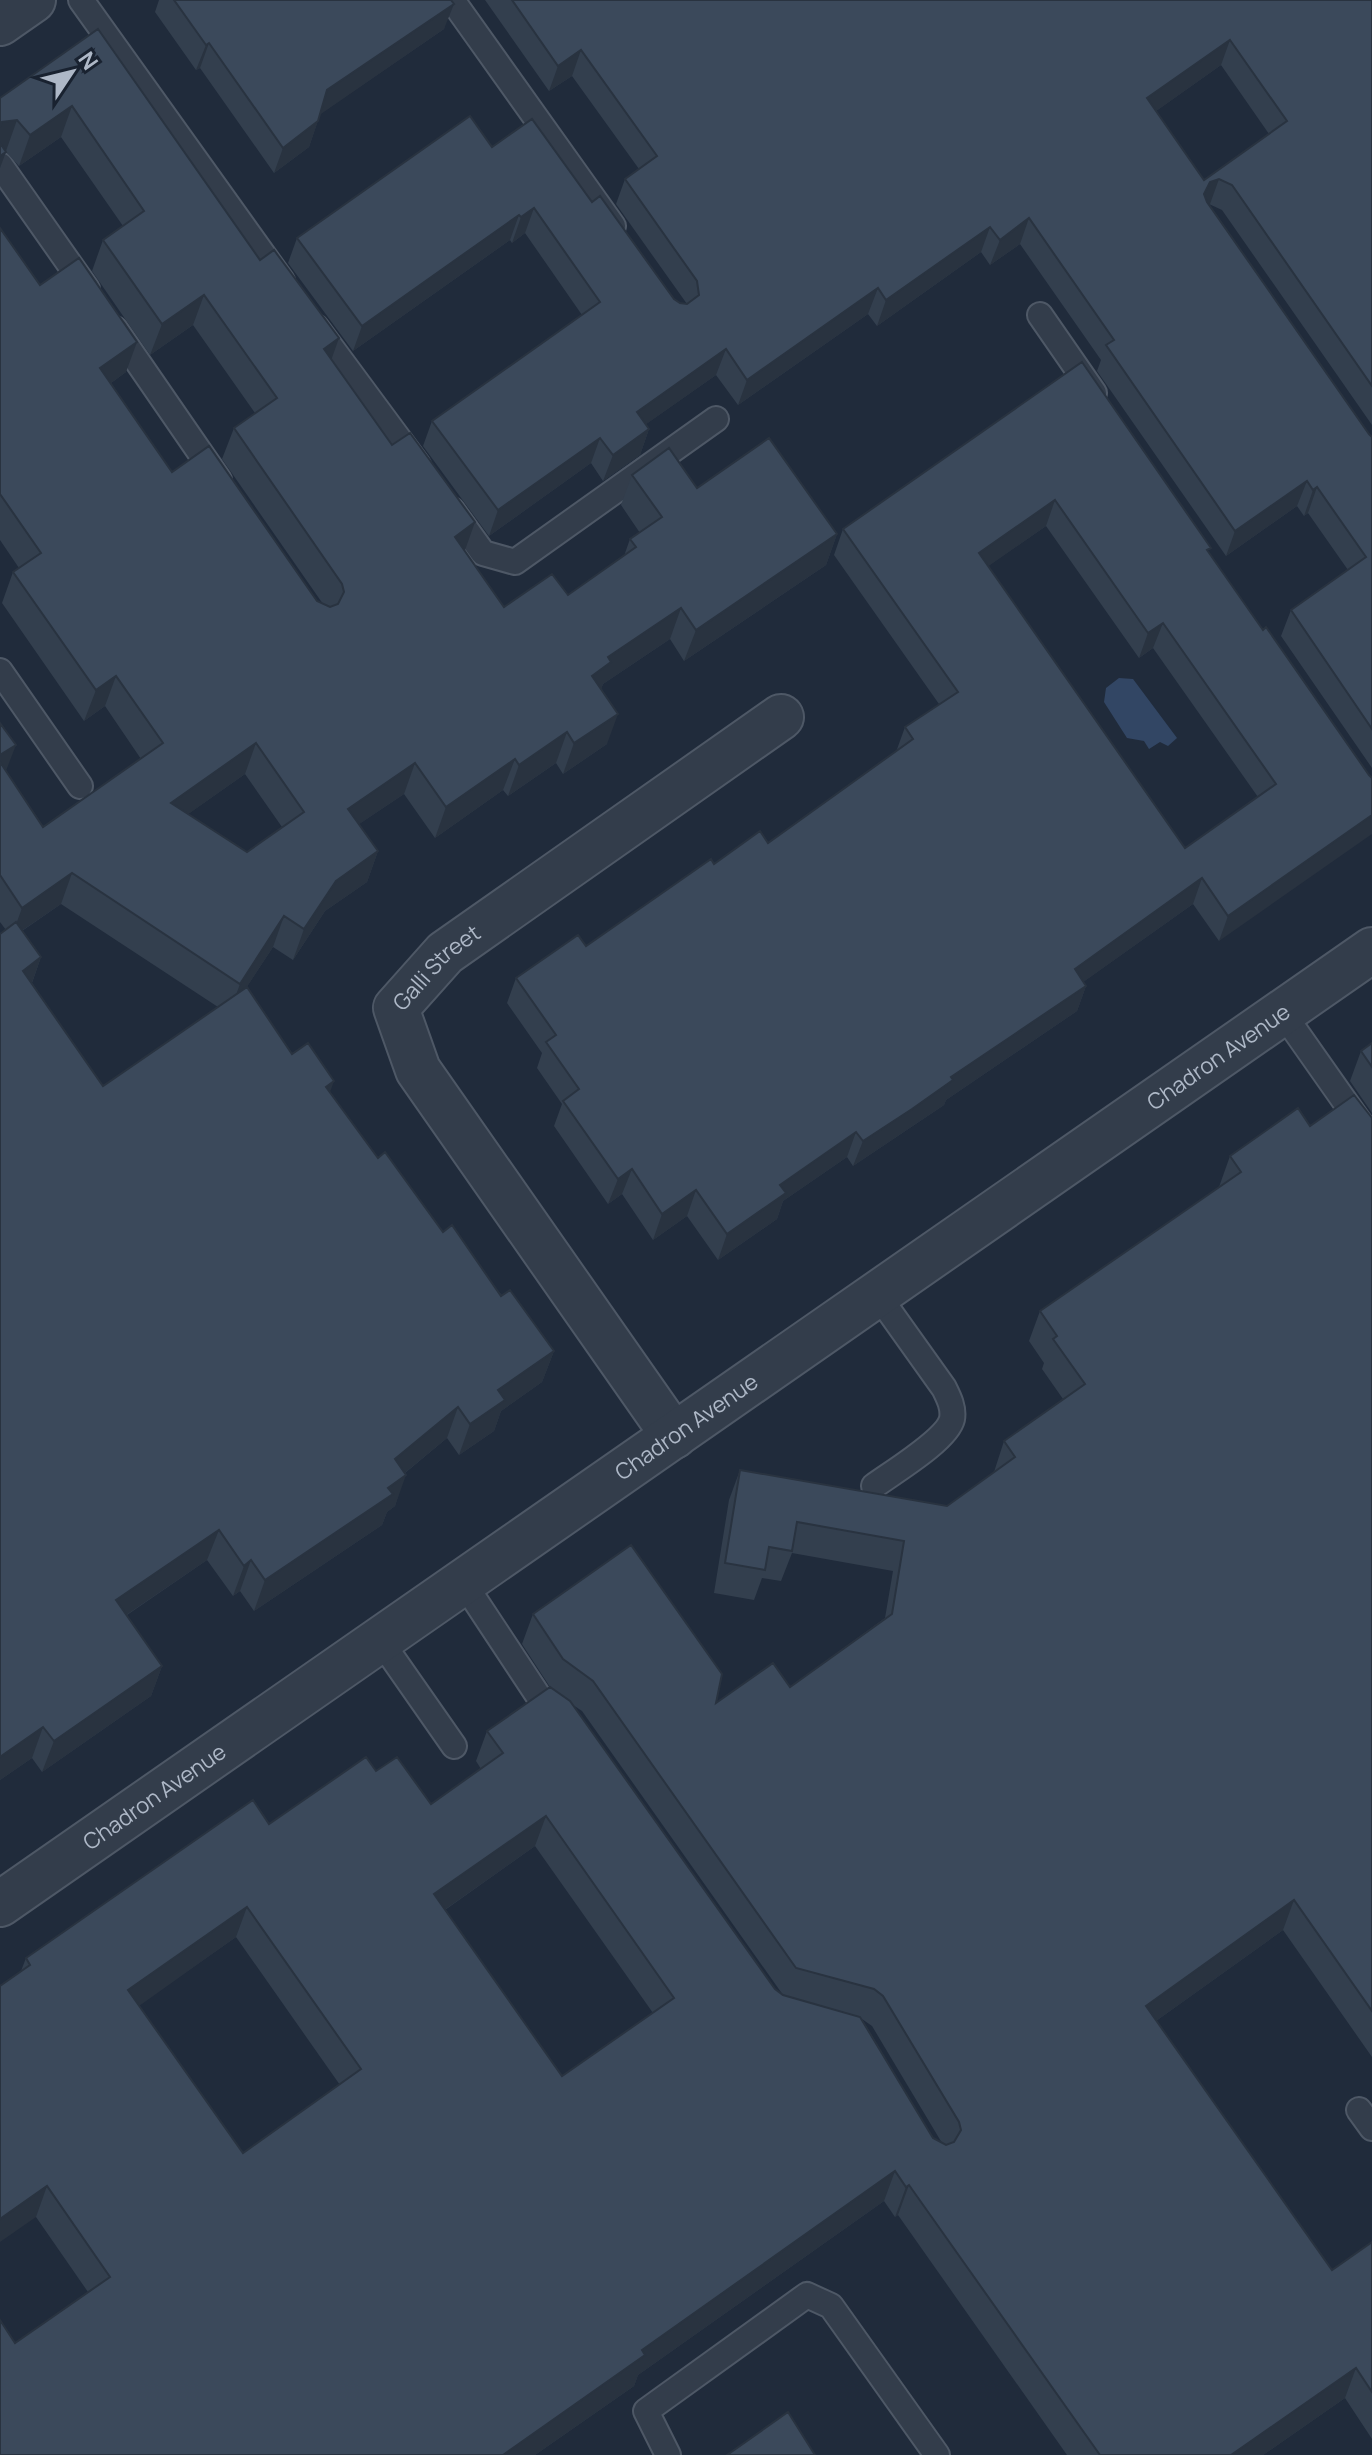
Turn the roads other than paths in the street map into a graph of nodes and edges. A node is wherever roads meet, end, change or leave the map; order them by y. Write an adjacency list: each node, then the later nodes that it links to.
1 (33, 0): 4 (street)
2 (81, 0): 9 (lane)
3 (452, 0): 6 (lane)
4 (0, 23)
5 (0, 165): 10 (lane)
6 (623, 239)
7 (1040, 315): 8 (lane)
8 (1112, 418)
9 (716, 419)
10 (229, 495)
11 (0, 671): 13 (lane)
12 (781, 717): 18 (street, Galli Street)
13 (80, 786)
14 (1372, 950): 15 (street, Chadron Avenue)
15 (1282, 1012): 16 (lane); 17 (street, Chadron Avenue)
16 (1372, 1140)
17 (877, 1294): 18 (street, Chadron Avenue); 19 (lane)
18 (674, 1436): 20 (street, Chadron Avenue)
19 (874, 1486)
20 (463, 1582): 21 (street, Chadron Avenue); 22 (lane)
21 (380, 1640): 23 (lane); 24 (street, Chadron Avenue)
22 (579, 1733)
23 (454, 1746)
24 (0, 1904)
25 (660, 2452): 26 (lane)
26 (937, 2455)

